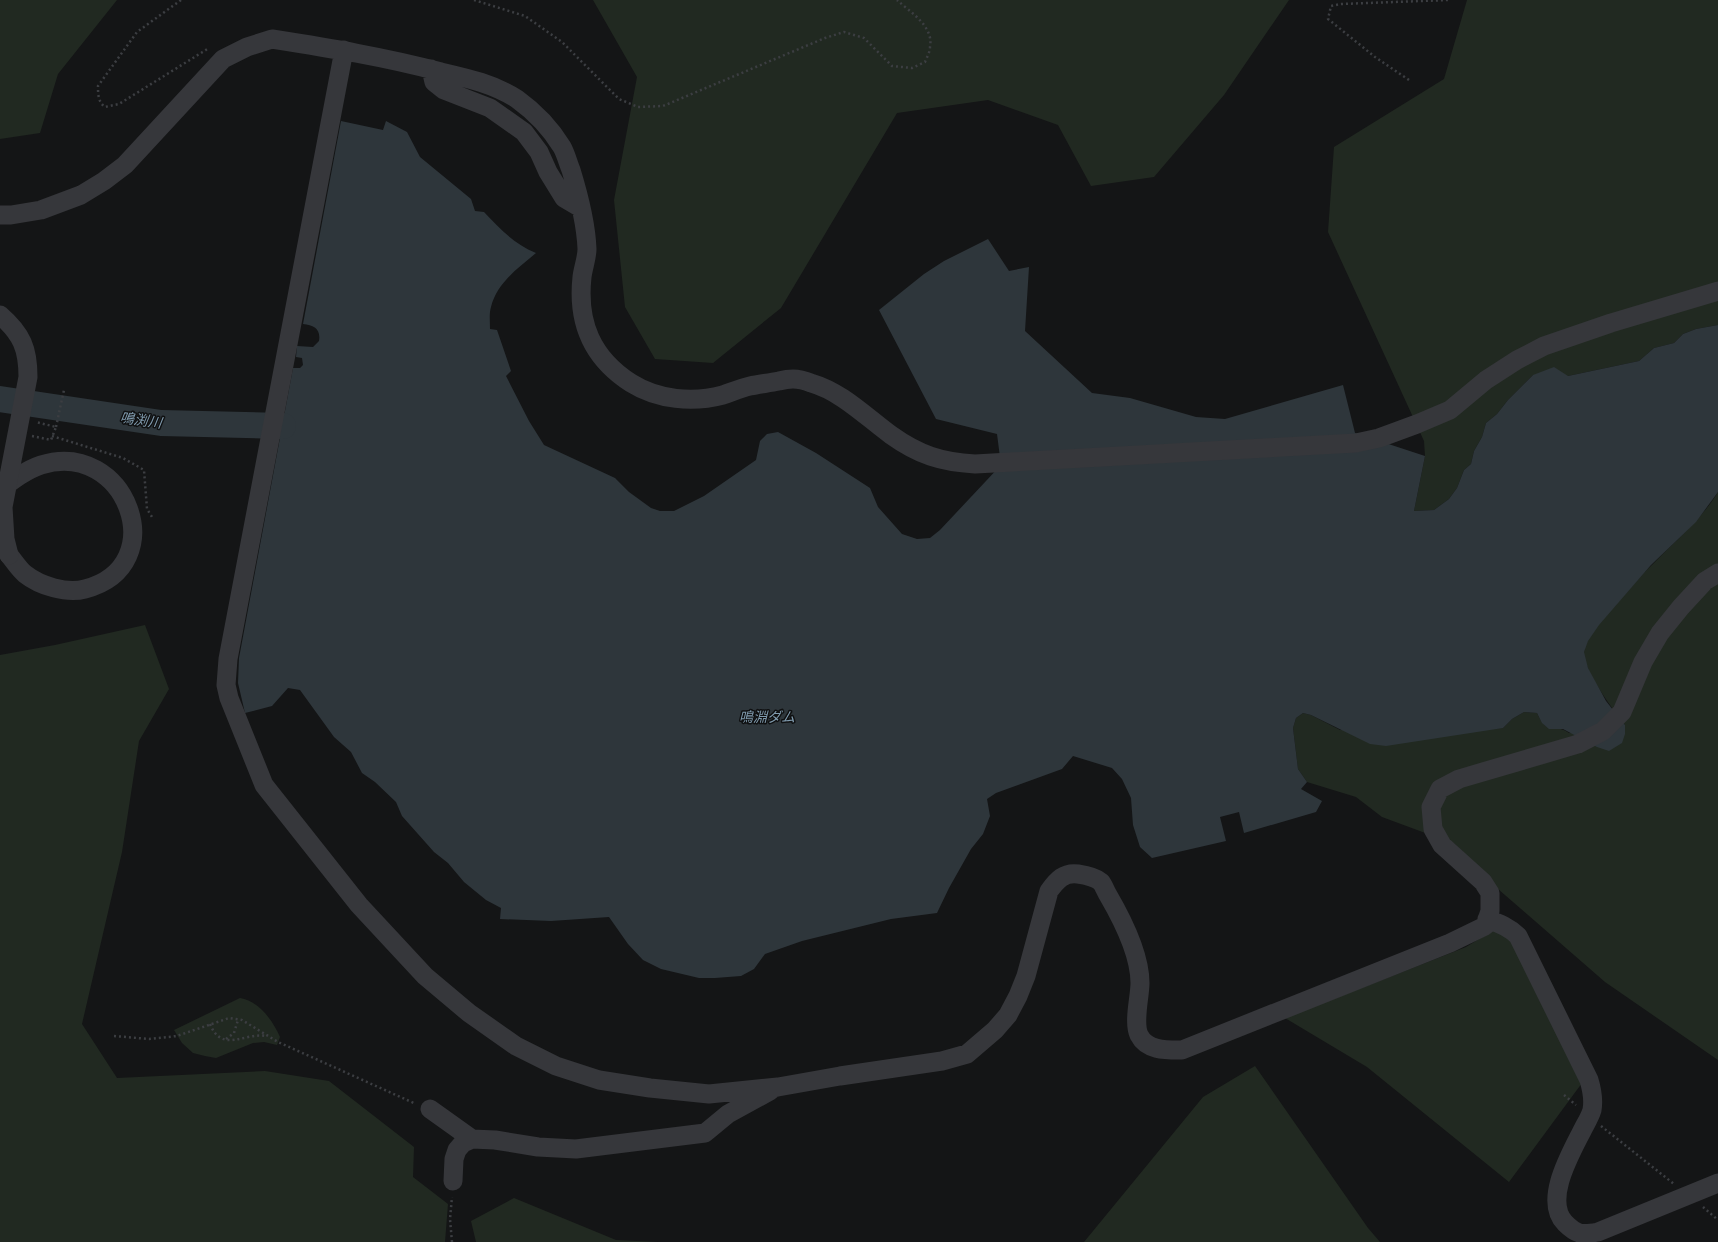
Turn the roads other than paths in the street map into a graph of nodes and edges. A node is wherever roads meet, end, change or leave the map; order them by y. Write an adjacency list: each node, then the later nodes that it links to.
1 (344, 50): 2 (street); 3 (street); 8 (street)
2 (0, 215)
3 (1718, 291)
4 (0, 315): 5 (street, bridge)
5 (0, 490)
6 (1718, 573): 7 (street)
7 (1487, 919): 8 (street); 12 (street)
8 (778, 1087): 10 (street)
9 (430, 1109): 10 (street)
10 (472, 1139): 11 (street)
11 (453, 1181)
12 (1718, 1183)

